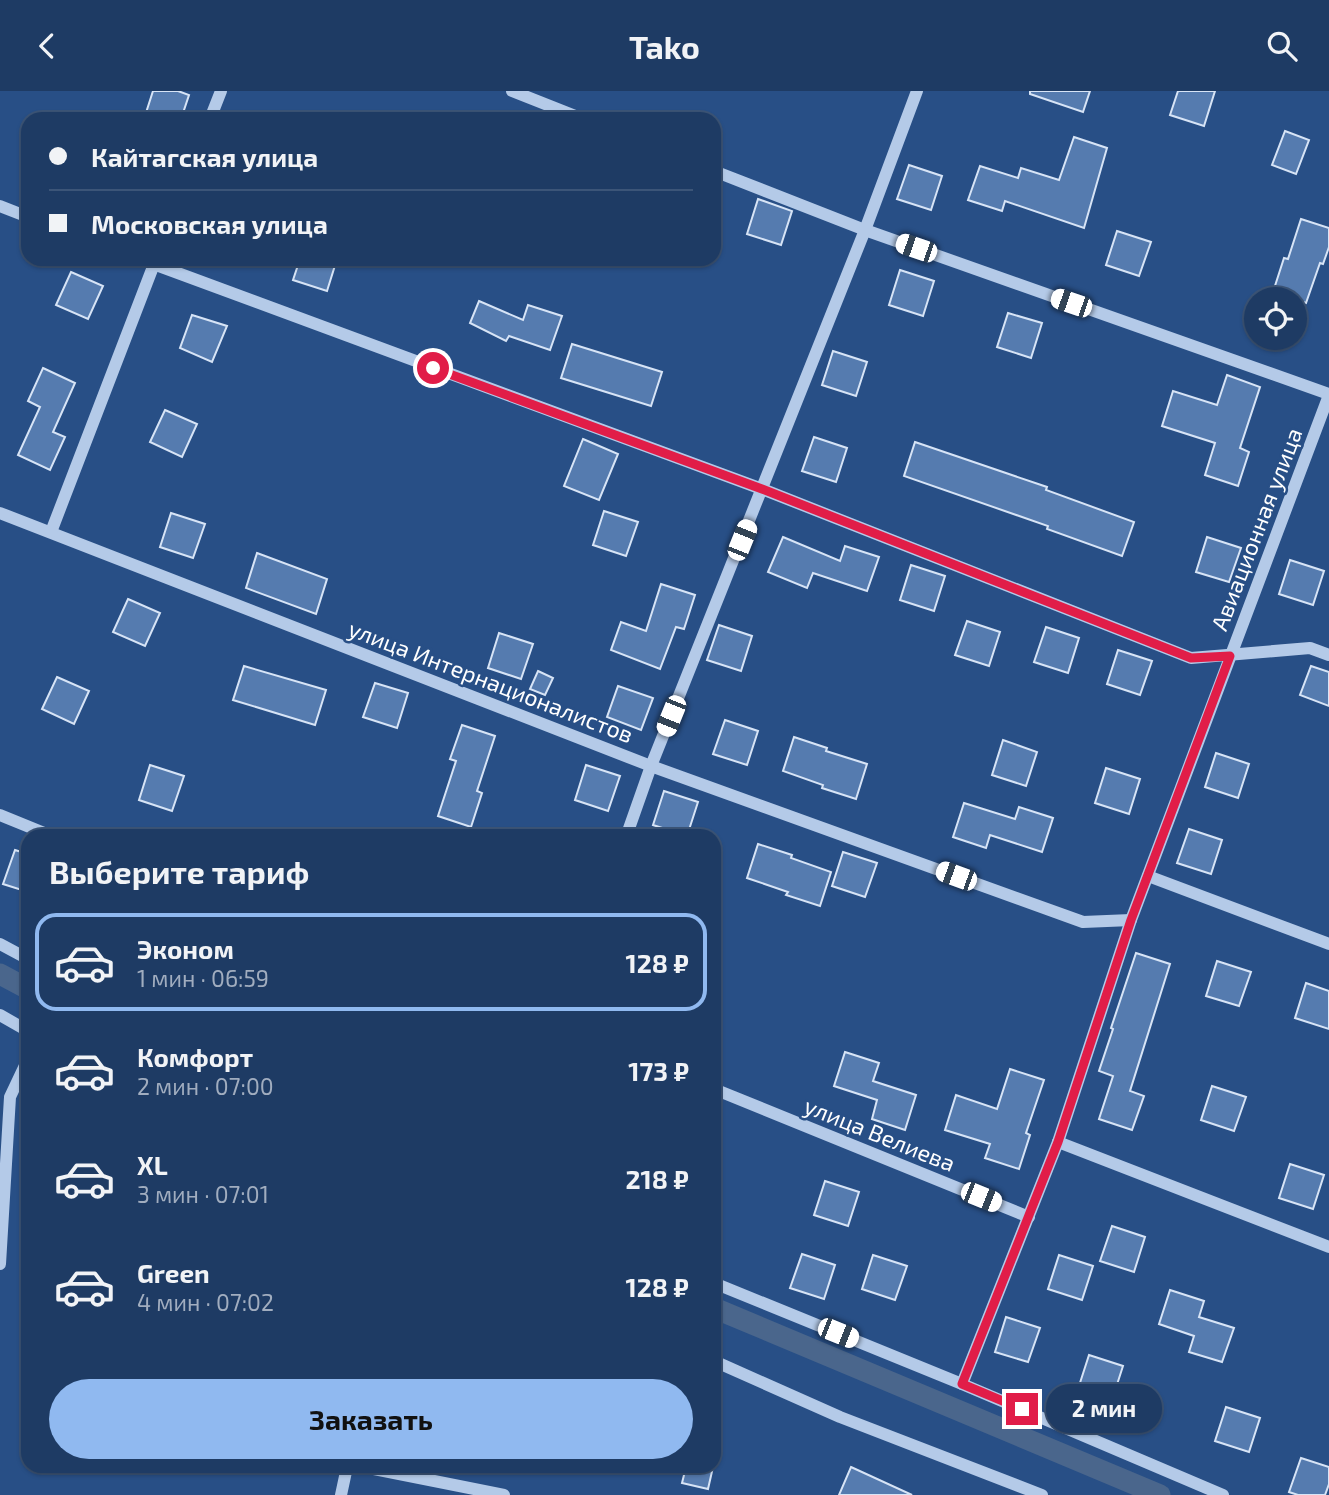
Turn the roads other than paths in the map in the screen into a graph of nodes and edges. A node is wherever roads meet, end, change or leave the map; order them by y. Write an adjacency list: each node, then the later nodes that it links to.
1 (221, 91): 4 (street)
2 (512, 91): 5 (street)
3 (917, 91): 9 (street)
4 (213, 112)
5 (565, 112)
6 (721, 174): 9 (street)
7 (0, 206): 8 (street)
8 (21, 214)
9 (865, 230): 12 (street); 13 (street)
10 (153, 266): 15 (street)
11 (166, 266): 13 (street)
12 (1329, 395): 17 (street, Авиационная улица)
13 (762, 489): 17 (street); 18 (street)
14 (0, 513): 15 (street, улица Интернационалистов)
15 (51, 533): 18 (street, улица Интернационалистов)
16 (1329, 655): 17 (street)
17 (1230, 656): 22 (street, Авиационная улица)
18 (651, 766): 21 (street); 23 (street, улица Интернационалистов)
19 (0, 814): 20 (street)
20 (35, 829)
21 (629, 829)
22 (1148, 876): 23 (street, Авиационная улица); 25 (street)
23 (1131, 920): 31 (street, Авиационная улица)
24 (0, 944): 26 (street)
25 (1329, 944)
26 (21, 955)
27 (0, 1015): 28 (street)
28 (21, 1027)
29 (21, 1074): 34 (street)
30 (721, 1092): 32 (street, улица Велиева)
31 (1058, 1142): 32 (street, Авиационная улица); 33 (street)
32 (1029, 1217): 37 (street, Авиационная улица)
33 (1329, 1247)
34 (0, 1264)
35 (721, 1286): 37 (street)
36 (721, 1364): 42 (street)
37 (962, 1384): 43 (street)
38 (346, 1473): 40 (street)
39 (394, 1473): 41 (street)
40 (341, 1495)
41 (504, 1495)
42 (1042, 1495)
43 (1223, 1495)

